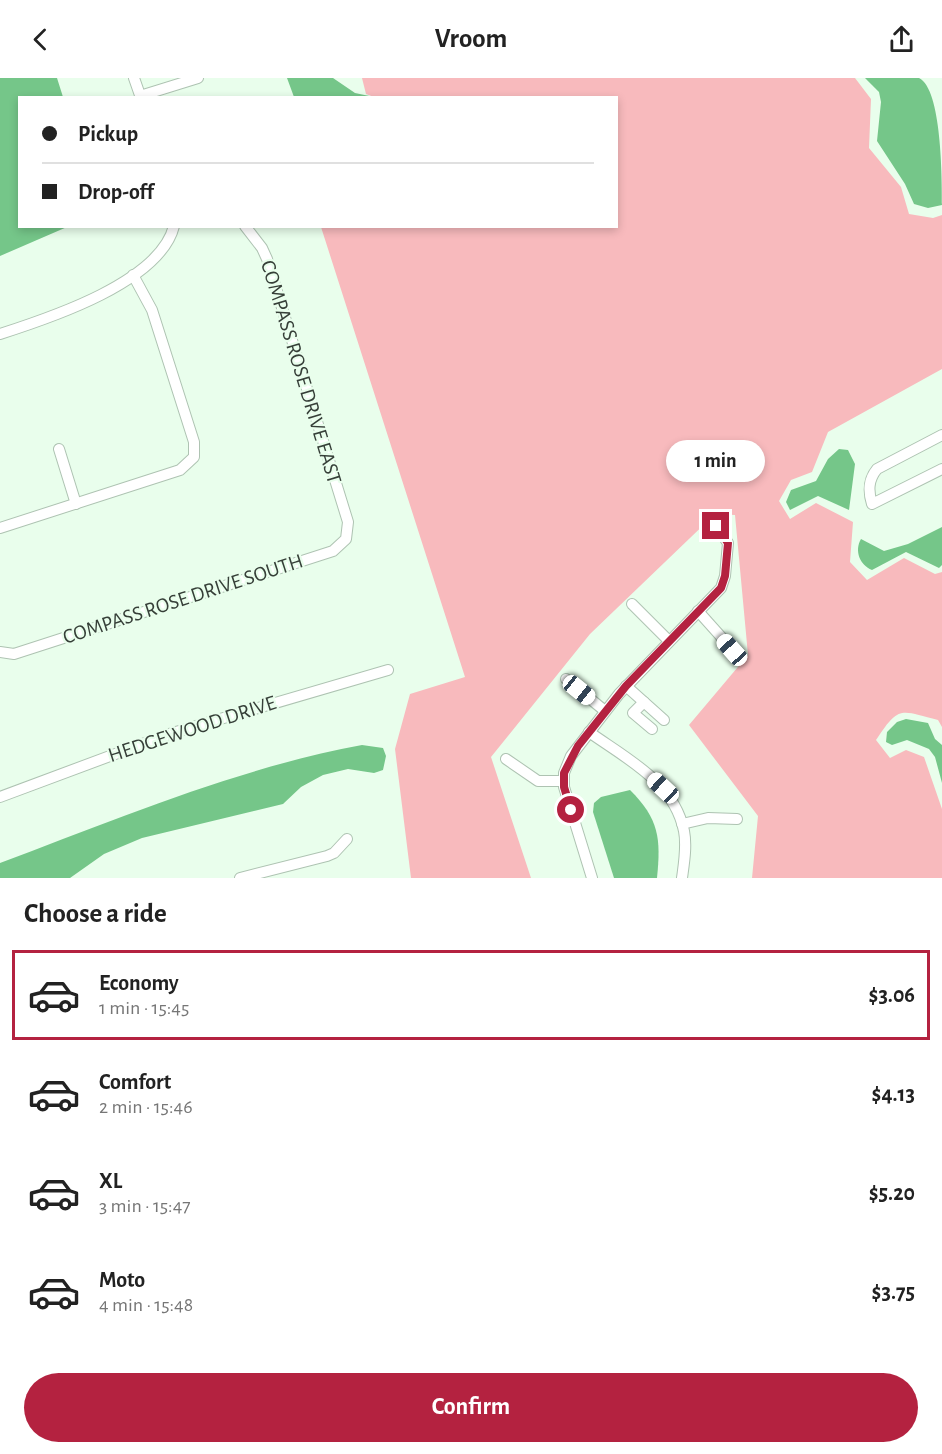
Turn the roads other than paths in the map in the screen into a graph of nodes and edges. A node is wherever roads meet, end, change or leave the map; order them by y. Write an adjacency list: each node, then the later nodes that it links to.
1 (134, 78): 3 (street)
2 (198, 78): 4 (street)
3 (141, 96)
4 (144, 96)
5 (173, 228): 7 (street)
6 (247, 228): 13 (street, COMPASS ROSE DRIVE EAST)
7 (133, 275): 8 (street); 12 (street)
8 (0, 334)
9 (942, 435): 11 (street)
10 (58, 449): 12 (street)
11 (942, 469)
12 (76, 504): 15 (street)
13 (348, 522): 20 (street, COMPASS ROSE DRIVE SOUTH)
14 (716, 526): 17 (street)
15 (0, 528)
16 (632, 604): 18 (street)
17 (698, 611): 18 (street); 19 (street)
18 (668, 640): 23 (street)
19 (732, 650)
20 (0, 652)
21 (388, 670): 31 (street, HEDGEWOOD DRIVE)
22 (566, 679): 25 (street)
23 (626, 686): 24 (street); 25 (street)
24 (644, 702): 26 (street); 27 (street)
25 (605, 711): 28 (street)
26 (664, 720)
27 (652, 729)
28 (589, 732): 30 (street); 33 (street)
29 (506, 759): 30 (street)
30 (564, 781): 36 (street)
31 (0, 797)
32 (737, 819): 33 (street)
33 (682, 824): 37 (street)
34 (347, 839): 35 (street)
35 (240, 878)
36 (592, 878)
37 (682, 878)

